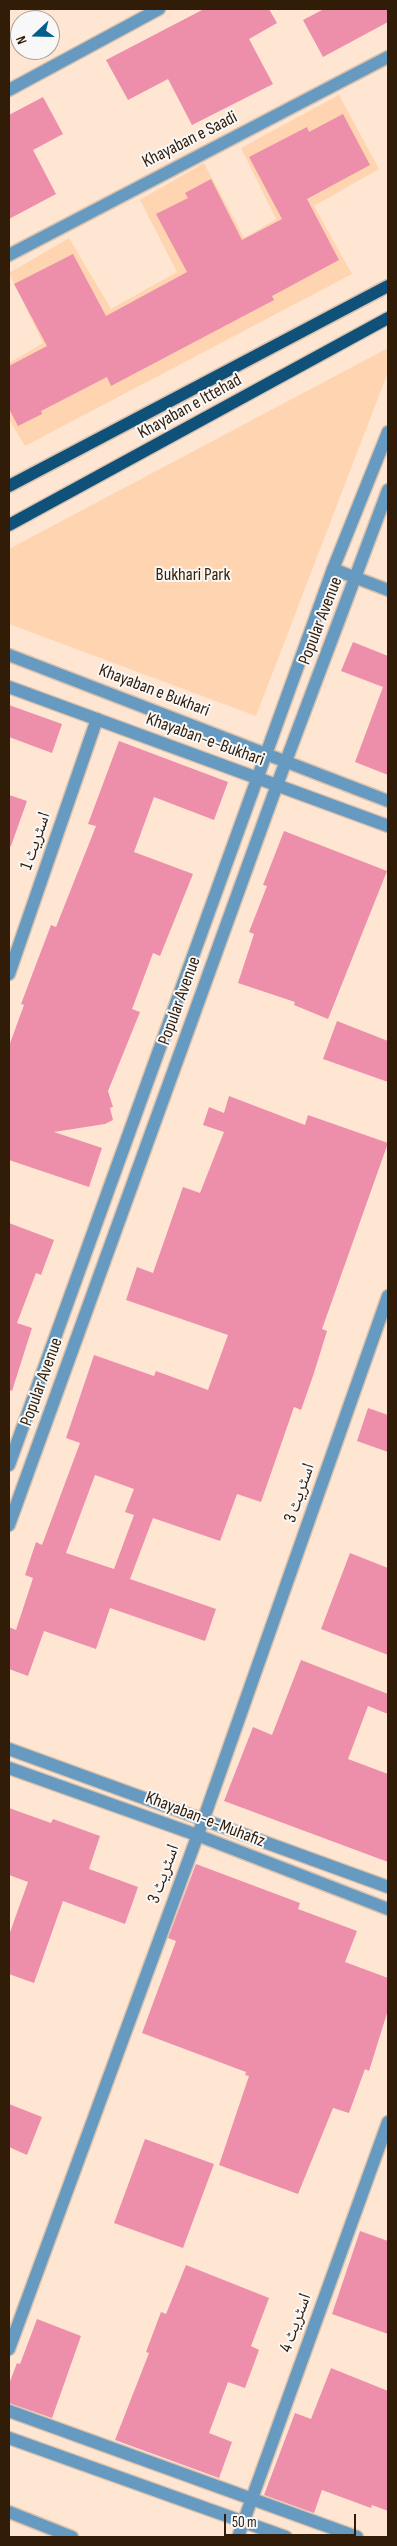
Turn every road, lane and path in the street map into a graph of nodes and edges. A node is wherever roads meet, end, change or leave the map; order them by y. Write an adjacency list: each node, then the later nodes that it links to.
1 (159, 9): 3 (street)
2 (388, 57): 4 (street, Khayaban e Saadi)
3 (9, 90)
4 (9, 255)
5 (388, 286): 8 (main road, Khayaban e Ittehad)
6 (388, 318): 10 (main road, Khayaban e Ittehad)
7 (388, 432): 11 (street, Popular Avenue)
8 (9, 486)
9 (388, 490): 12 (street, Popular Avenue)
10 (9, 526)
11 (333, 569): 12 (street); 17 (street, Popular Avenue)
12 (356, 578): 13 (street); 18 (street, Popular Avenue)
13 (388, 590)
14 (9, 655): 17 (street, Khayaban e Bukhari)
15 (9, 687): 16 (street, Khayaban-e-Bukhari)
16 (97, 719): 19 (street, Khayaban-e-Bukhari); 23 (street, اسٹریٹ 1)
17 (266, 753): 18 (street, Khayaban e Bukhari); 19 (street, Popular Avenue)
18 (286, 761): 20 (street, Popular Avenue); 21 (street, Khayaban-e-Bukhari)
19 (257, 778): 20 (street, Khayaban-e-Bukhari); 25 (street, Popular Avenue)
20 (277, 785): 22 (street, Khayaban-e-Bukhari); 26 (street, Popular Avenue)
21 (388, 801)
22 (388, 826)
23 (9, 974)
24 (388, 1296): 29 (street, اسٹریٹ 3)
25 (9, 1465)
26 (9, 1525)
27 (9, 1749): 29 (street, Khayaban-e-Muhafiz)
28 (9, 1768): 30 (street, Khayaban-e-Muhafiz)
29 (204, 1818): 30 (street, اسٹریٹ 3); 31 (street, Khayaban-e-Muhafiz)
30 (197, 1835): 32 (street, Khayaban-e-Muhafiz); 34 (street, اسٹریٹ 3)
31 (388, 1887)
32 (388, 1908)
33 (388, 2122): 37 (street, اسٹریٹ 4)
34 (9, 2348)
35 (9, 2411): 37 (street)
36 (9, 2438): 39 (street)
37 (250, 2498): 39 (street, اسٹریٹ 4); 43 (street)
38 (9, 2512): 40 (street)
39 (243, 2521): 41 (street, اسٹریٹ 4); 42 (street)
40 (72, 2537)
41 (238, 2537)
42 (286, 2537)
43 (357, 2537)

